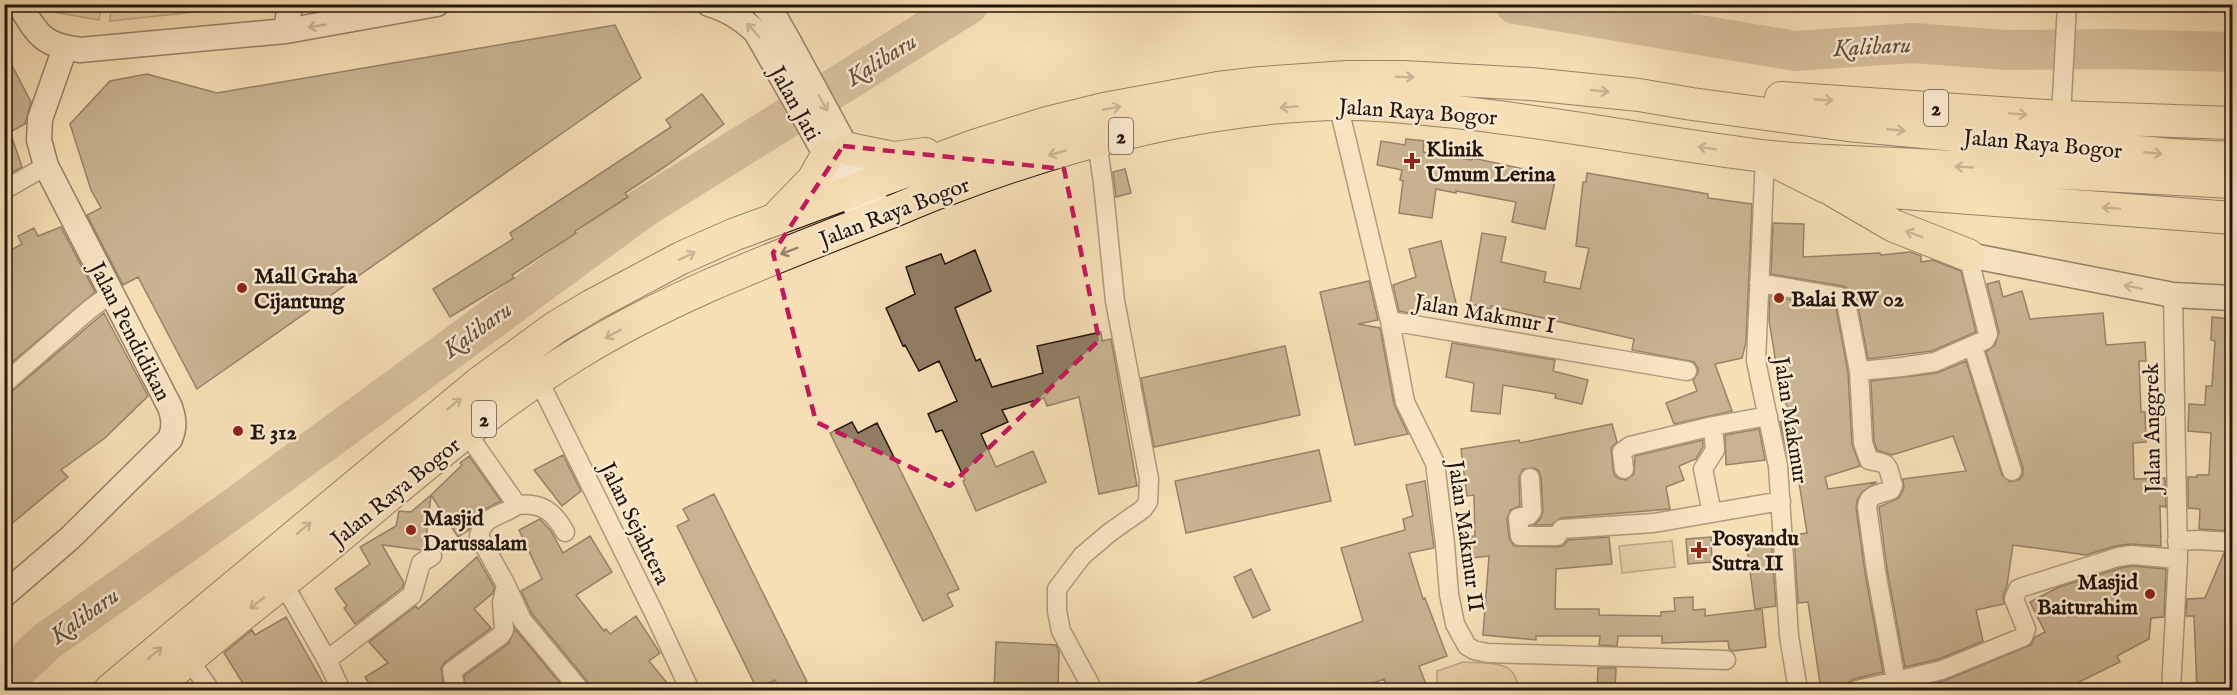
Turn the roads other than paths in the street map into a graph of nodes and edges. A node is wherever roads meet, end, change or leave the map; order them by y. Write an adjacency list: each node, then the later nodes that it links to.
1 (19, 4): 8 (street)
2 (290, 4): 7 (street)
3 (437, 4): 7 (street, one-way to 7)
4 (709, 4): 9 (street, Jalan Jati, one-way to 4)
5 (763, 4): 9 (street, Jalan Jati)
6 (2067, 4): 11 (street)
7 (286, 31): 8 (street)
8 (65, 48): 19 (street, Jalan Pendidikan)
9 (792, 70): 16 (street, Jalan Jati)
10 (1639, 95): 11 (highway, Jalan Raya Bogor / 2, one-way to 11); 15 (highway, Jalan Raya Bogor / 2, one-way to 10); 18 (highway, Jalan Raya Bogor / 2, one-way to 18)
11 (2062, 102): 13 (highway, Jalan Raya Bogor / 2)
12 (1338, 104): 14 (highway, Jalan Raya Bogor / 2, one-way to 14); 17 (highway, Jalan Raya Bogor / 2, one-way to 12); 32 (street, Jalan Makmur I)
13 (2232, 123)
14 (1097, 142): 25 (highway, Jalan Raya Bogor / 2, one-way to 25); 65 (street)
15 (974, 146): 16 (highway); 22 (highway, Jalan Raya Bogor / 2)
16 (834, 147): 22 (street, Jalan Jati); 26 (highway)
17 (1774, 157): 20 (highway, Jalan Raya Bogor / 2, one-way to 17); 21 (highway, Jalan Raya Bogor / 2); 28 (street, Jalan Makmur)
18 (2232, 158)
19 (46, 165): 23 (street); 29 (street, Jalan Pendidikan)
20 (2232, 182)
21 (1826, 187): 24 (highway, Jalan Raya Bogor / 2, one-way to 21); 27 (highway, one-way to 21)
22 (857, 189): 25 (street, Jalan Jati); 26 (highway, Jalan Raya Bogor / 2)
23 (4, 190)
24 (2232, 218)
25 (874, 219): 36 (highway, Jalan Raya Bogor / 2, one-way to 36)
26 (771, 221): 58 (highway, Jalan Raya Bogor / 2, one-way to 26)
27 (1968, 255): 30 (street, one-way to 27); 33 (street)
28 (1759, 283): 35 (street); 38 (street, Jalan Makmur)
29 (112, 293): 37 (street); 53 (street, Jalan Pendidikan)
30 (2173, 295): 31 (street); 49 (street, Jalan Anggrek)
31 (2232, 298)
32 (1390, 321): 34 (street, Jalan Makmur I); 56 (street, Jalan Makmur II)
33 (1973, 346): 35 (street); 42 (street)
34 (1687, 371)
35 (1859, 371): 57 (street)
36 (538, 379): 40 (highway, Jalan Raya Bogor / 2); 64 (street, Jalan Sejahtera)
37 (4, 384)
38 (1768, 416): 39 (street); 44 (street, Jalan Makmur)
39 (1713, 426): 41 (street); 46 (street)
40 (466, 432): 45 (street); 51 (highway, Jalan Raya Bogor / 2)
41 (1624, 469)
42 (2012, 471)
43 (1530, 478): 46 (street)
44 (1781, 501): 46 (street); 66 (street, Jalan Makmur)
45 (517, 505): 47 (street); 52 (street)
46 (1712, 513)
47 (565, 532)
48 (2232, 542): 49 (street)
49 (2177, 550): 57 (street); 68 (street, Jalan Anggrek)
50 (432, 556): 55 (street)
51 (283, 583): 54 (highway, Jalan Raya Bogor / 2, one-way to 54); 55 (street)
52 (506, 585): 62 (street); 63 (street)
53 (4, 595)
54 (188, 658): 59 (highway, Jalan Raya Bogor / 2); 60 (street)
55 (327, 660): 61 (street)
56 (1726, 660)
57 (1896, 681): 67 (street)
58 (110, 690)
59 (153, 690)
60 (210, 690)
61 (341, 690)
62 (452, 690)
63 (580, 690)
64 (690, 690)
65 (1094, 690)
66 (1798, 690)
67 (1857, 690)
68 (2170, 690)

